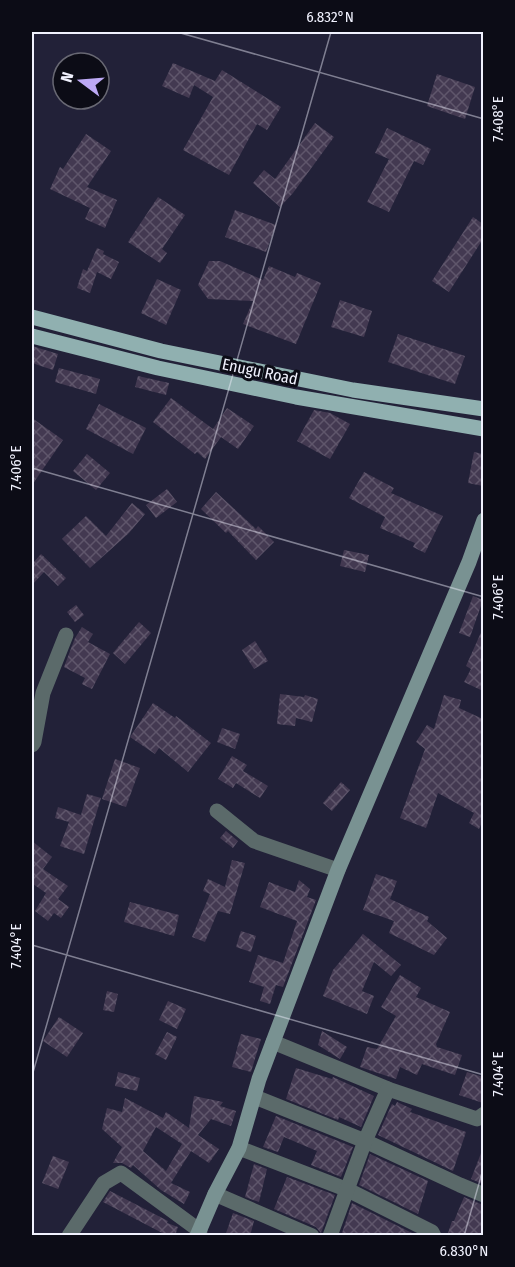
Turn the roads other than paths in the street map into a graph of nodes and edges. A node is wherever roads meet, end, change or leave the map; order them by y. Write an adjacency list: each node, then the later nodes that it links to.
1 (32, 317): 3 (main road)
2 (32, 336): 4 (main road, Enugu Road)
3 (483, 409)
4 (483, 429)
5 (483, 520): 9 (street)
6 (66, 635): 7 (street)
7 (32, 745)
8 (217, 811): 9 (street)
9 (338, 870): 10 (street)
10 (273, 1042): 11 (street); 12 (street)
11 (388, 1089): 13 (street); 14 (street)
12 (255, 1097): 14 (street); 15 (street)
13 (481, 1121)
14 (365, 1141): 16 (street); 18 (street)
15 (239, 1148): 16 (street); 17 (street)
16 (348, 1190): 22 (street); 23 (street)
17 (215, 1194): 19 (street); 21 (street)
18 (483, 1195)
19 (198, 1233): 20 (street)
20 (69, 1236)
21 (312, 1236)
22 (330, 1236)
23 (434, 1236)

